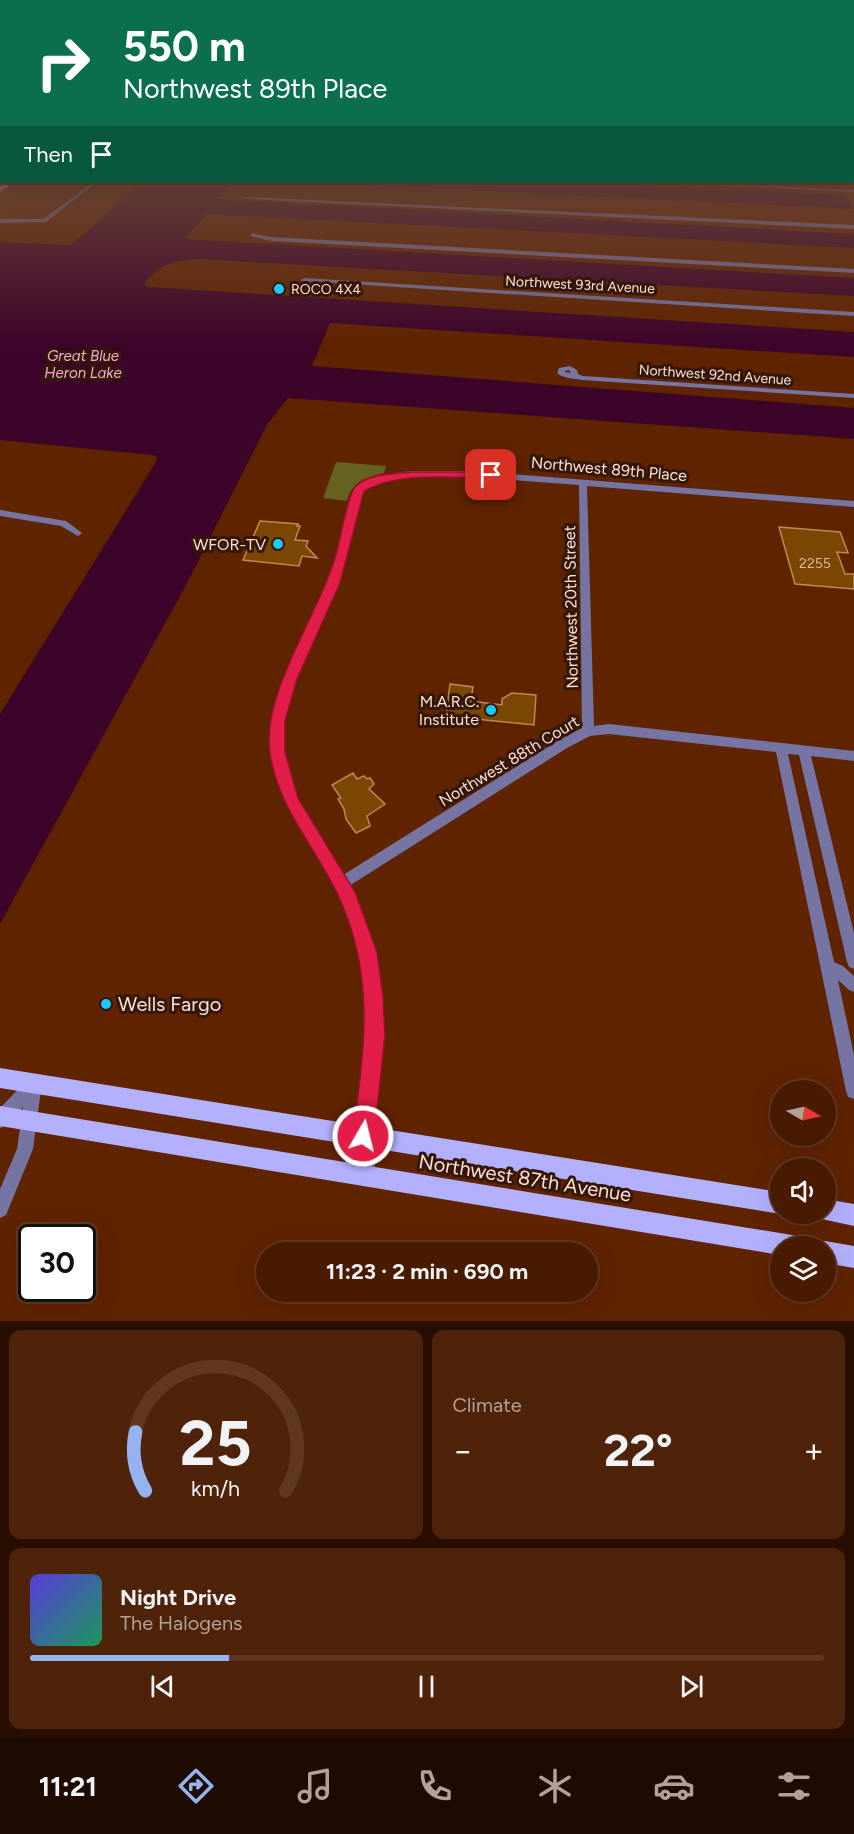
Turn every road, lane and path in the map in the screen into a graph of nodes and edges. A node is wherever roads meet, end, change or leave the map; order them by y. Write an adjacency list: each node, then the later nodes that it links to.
1 (763, 223): 2 (street)
2 (854, 227)
3 (252, 236): 4 (street)
4 (854, 271)
5 (304, 280): 6 (street, Northwest 93rd Avenue)
6 (854, 314)
7 (574, 375): 8 (street, Northwest 92nd Avenue)
8 (854, 396)
9 (583, 482): 10 (street, Northwest 89th Place); 13 (street, Northwest 20th Street); 17 (street, Northwest 89th Place)
10 (854, 504)
11 (1, 515): 12 (street)
12 (78, 532)
13 (588, 731): 14 (street, Northwest 88th Court); 17 (street, Northwest 88th Court)
14 (781, 748): 15 (street, Northwest 88th Court); 19 (street)
15 (804, 751): 16 (street, Northwest 88th Court); 18 (street)
16 (854, 756)
17 (341, 884): 26 (street)
18 (854, 962)
19 (827, 966): 20 (street); 23 (street)
20 (854, 985)
21 (0, 1078): 22 (main road, Northwest 87th Avenue)
22 (34, 1083): 24 (street); 25 (street); 26 (main road, Northwest 87th Avenue)
23 (854, 1091)
24 (1, 1117): 25 (main road, Northwest 87th Avenue)
25 (30, 1121): 27 (main road, Northwest 87th Avenue); 29 (street)
26 (363, 1136): 27 (street); 28 (main road, Northwest 87th Avenue)
27 (359, 1175): 32 (main road, Northwest 87th Avenue)
28 (770, 1201)
29 (0, 1209)
30 (836, 1212): 31 (main road)
31 (854, 1215)
32 (770, 1242)
33 (836, 1254): 34 (main road)
34 (854, 1257)

